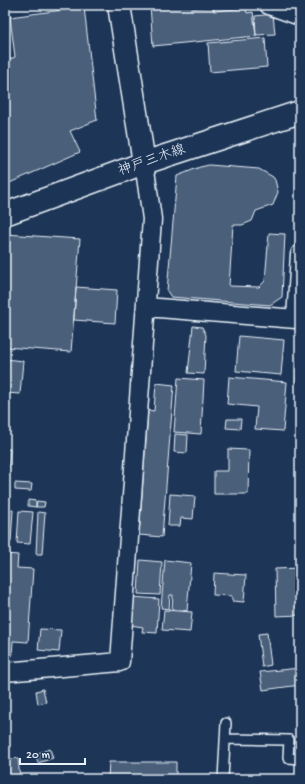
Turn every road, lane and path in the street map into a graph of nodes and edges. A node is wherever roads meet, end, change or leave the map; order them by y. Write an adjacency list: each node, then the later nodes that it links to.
1 (119, 5): 5 (main road)
2 (269, 5): 3 (street)
3 (300, 16)
4 (300, 112): 5 (main road, 神戸三木線)
5 (144, 163): 6 (main road, 神戸三木線); 8 (street)
6 (5, 214)
7 (300, 254): 8 (street)
8 (146, 307): 9 (street)
9 (5, 672)
10 (226, 723): 11 (lane)
11 (225, 739): 12 (lane); 13 (lane)
12 (300, 759)
13 (223, 779)

